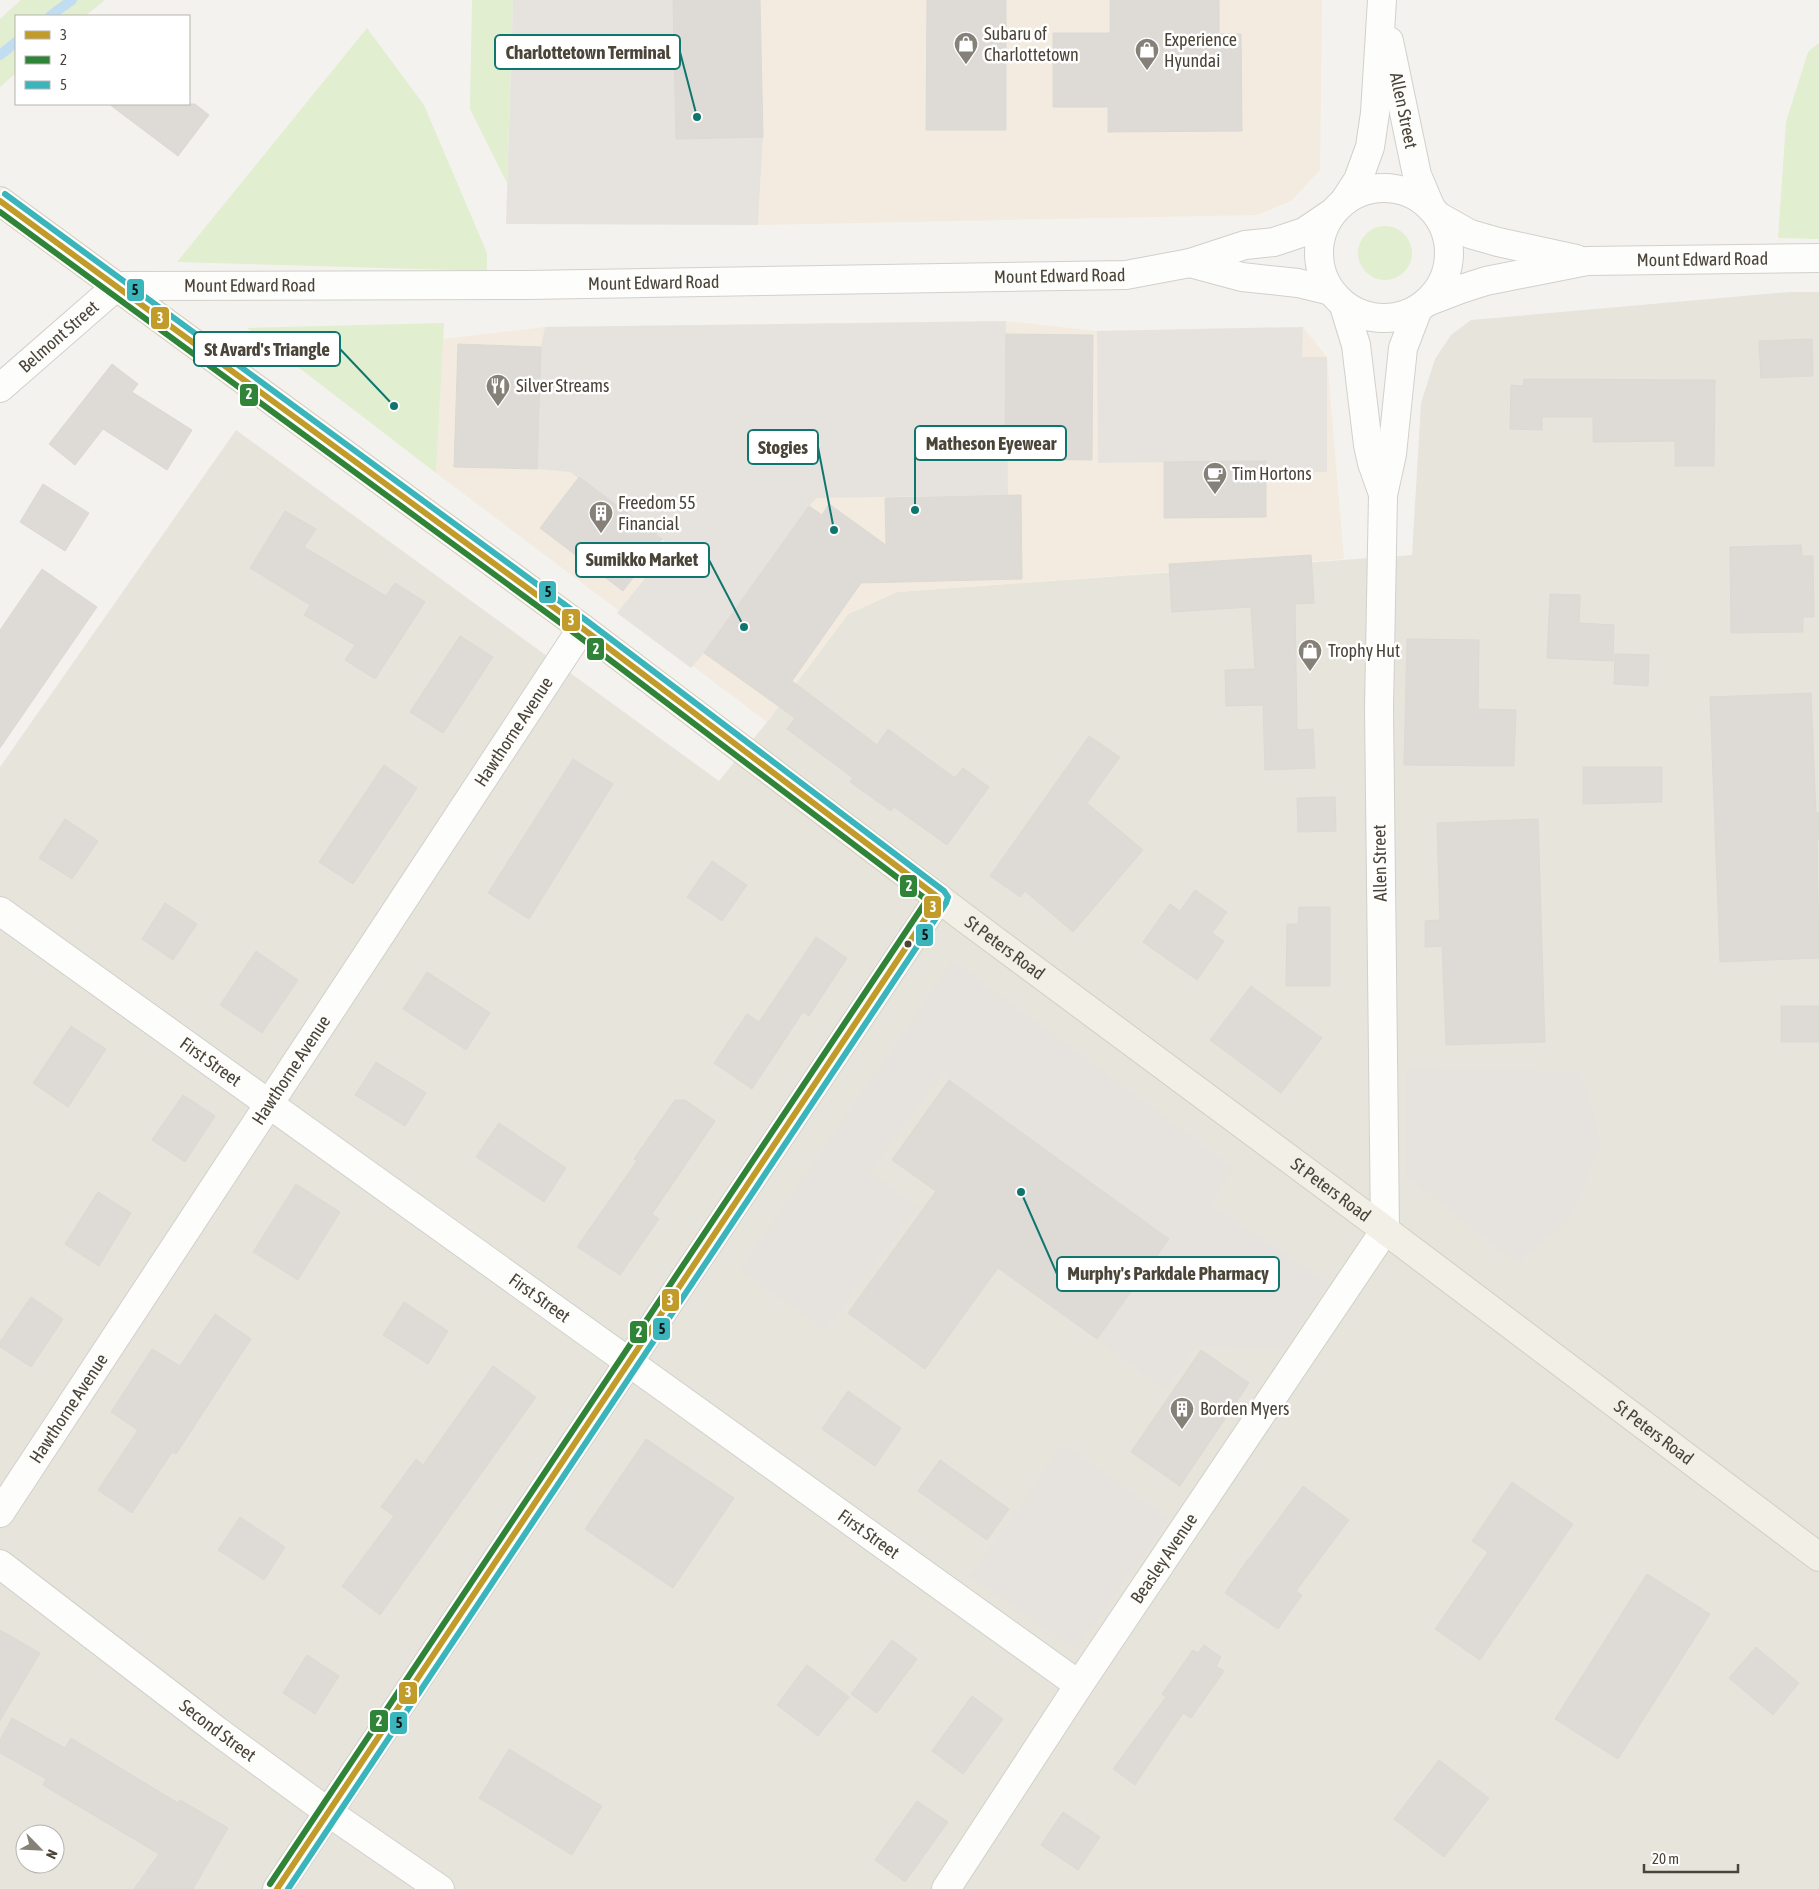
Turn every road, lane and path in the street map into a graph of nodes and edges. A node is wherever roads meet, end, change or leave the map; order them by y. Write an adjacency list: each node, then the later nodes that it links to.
1 (1382, 5): 3 (street, Allen Street); 4 (street, Allen Street)
2 (0, 201): 8 (main road, St Peters Road)
3 (1339, 207): 4 (street); 7 (street, Mount Edward Road); 9 (street)
4 (1435, 212): 6 (street, Mount Edward Road); 10 (street)
5 (1816, 254): 6 (street, Mount Edward Road)
6 (1587, 262): 10 (street, Mount Edward Road)
7 (1190, 263): 8 (street, Mount Edward Road); 9 (street, Mount Edward Road)
8 (117, 286): 11 (street, Belmont Street); 13 (main road, St Peters Road)
9 (1337, 298): 10 (street); 12 (street, Allen Street)
10 (1422, 306): 12 (street, Allen Street)
11 (0, 388)
12 (1383, 495): 17 (street, Allen Street)
13 (582, 628): 14 (main road, St Peters Road); 16 (street, Hawthorne Avenue)
14 (939, 898): 17 (main road, St Peters Road); 18 (street)
15 (0, 910): 16 (street, First Street)
16 (269, 1104): 18 (street, First Street); 19 (street, Hawthorne Avenue)
17 (1385, 1230): 20 (main road, St Peters Road); 22 (street, Beasley Avenue)
18 (629, 1363): 22 (street, First Street); 23 (street)
19 (0, 1513)
20 (1819, 1557)
21 (0, 1564): 23 (street, Second Street)
22 (1079, 1685): 26 (street, Beasley Avenue)
23 (328, 1812): 24 (street); 25 (street, Second Street)
24 (277, 1889)
25 (440, 1889)
26 (946, 1889)

